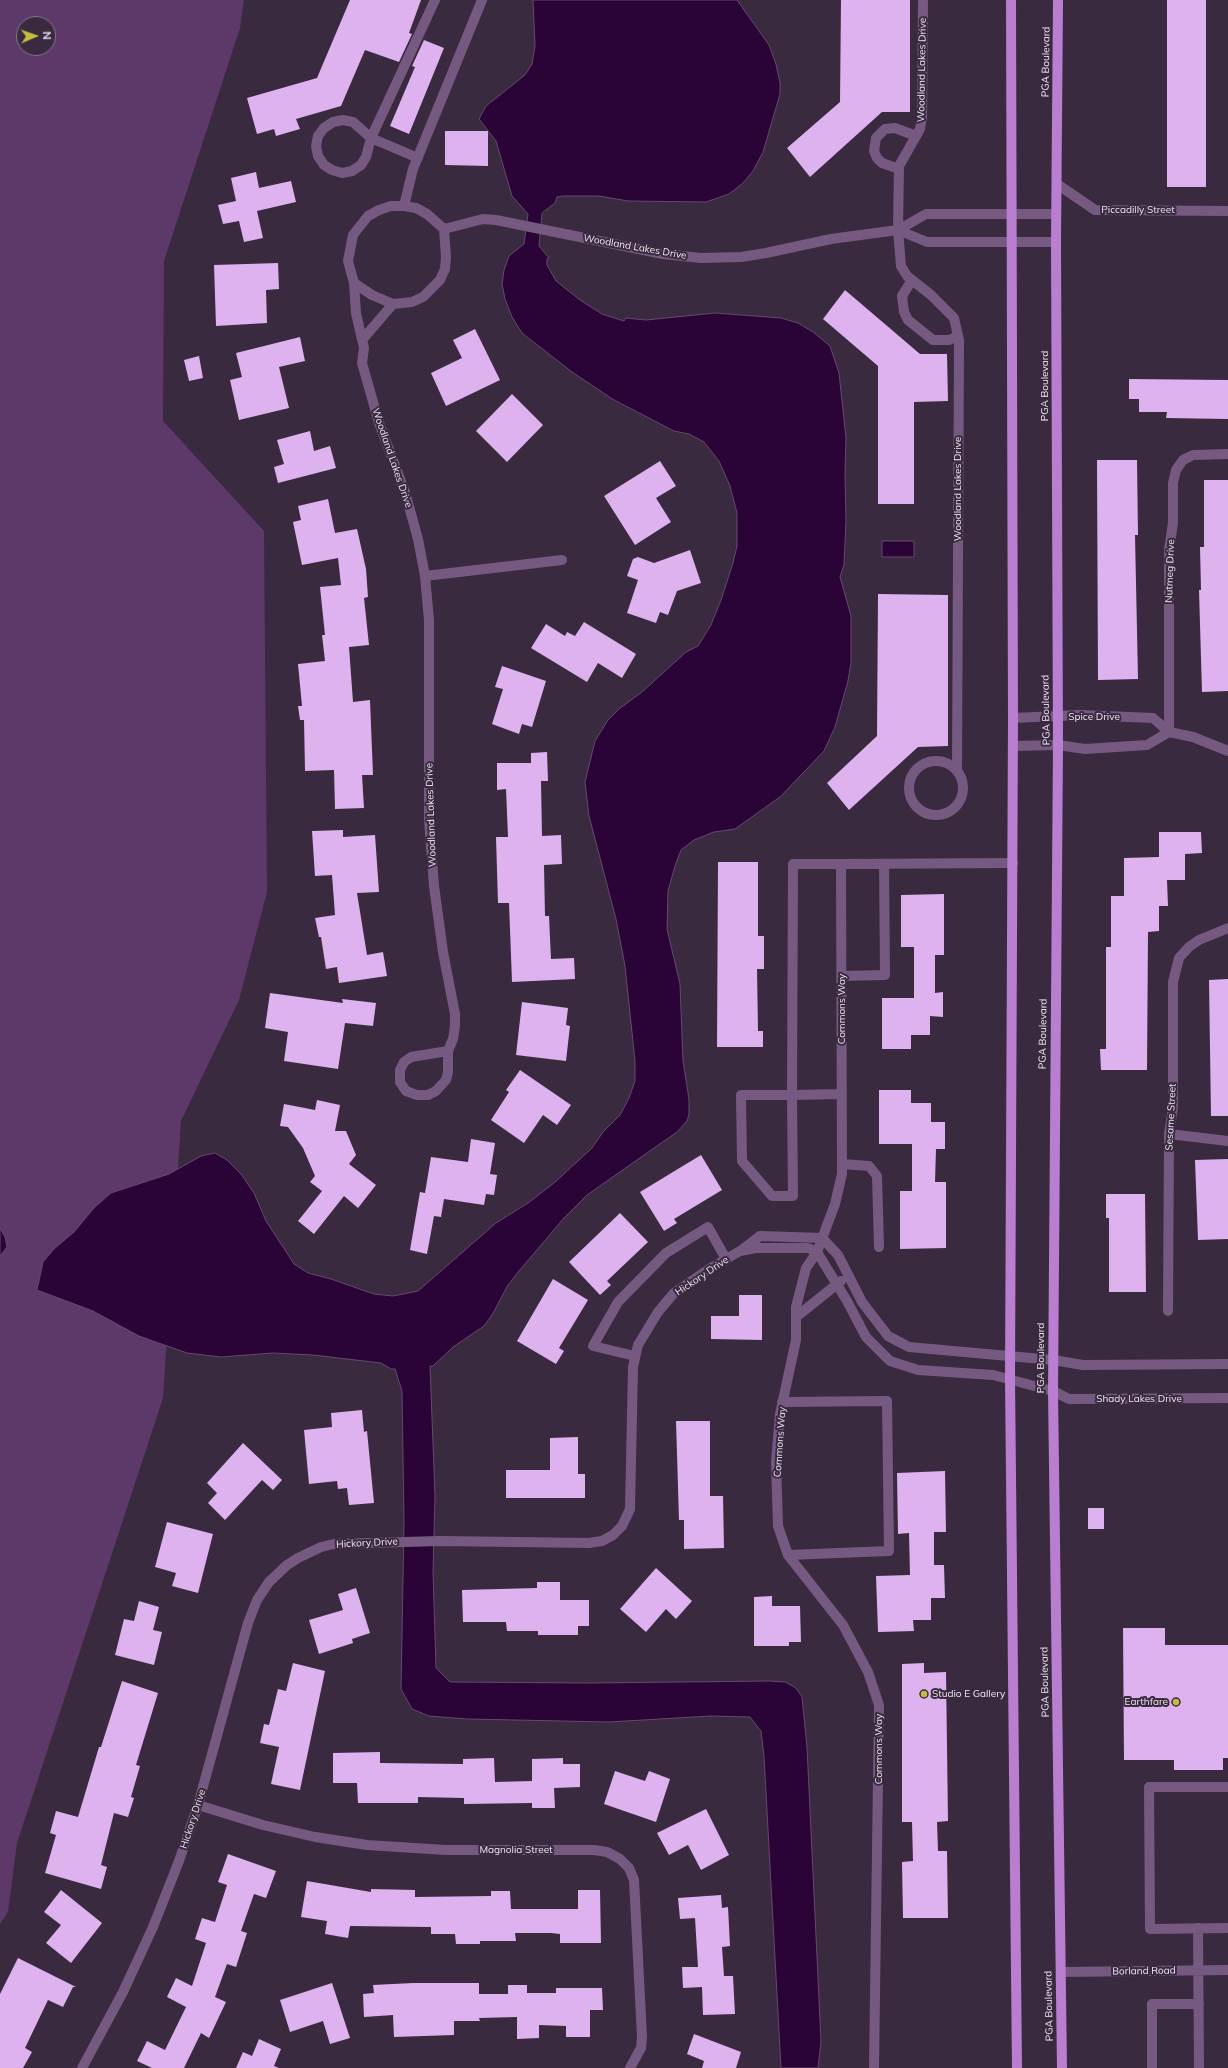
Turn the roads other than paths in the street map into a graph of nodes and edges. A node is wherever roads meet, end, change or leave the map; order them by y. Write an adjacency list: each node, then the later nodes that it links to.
1 (434, 0): 7 (street)
2 (482, 0): 8 (street)
3 (923, 0): 6 (street, Woodland Lakes Drive)
4 (1011, 0): 13 (main road)
5 (1058, 0): 10 (main road, PGA Boulevard)
6 (916, 136): 9 (street, Woodland Lakes Drive); 9 (street)
7 (371, 138): 7 (street); 8 (street)
8 (418, 158): 11 (street)
9 (899, 169): 16 (street, Woodland Lakes Drive)
10 (1056, 184): 12 (street, Piccadilly Street); 14 (main road, PGA Boulevard)
11 (404, 206): 15 (street, Woodland Lakes Drive); 20 (street, Woodland Lakes Drive)
12 (1228, 211)
13 (1011, 214): 14 (street, Woodland Lakes Drive); 16 (street, Woodland Lakes Drive); 17 (main road)
14 (1056, 214): 18 (main road, PGA Boulevard)
15 (444, 229): 16 (street, Woodland Lakes Drive); 21 (street)
16 (898, 230): 17 (street); 19 (street, Woodland Lakes Drive)
17 (1011, 242): 18 (street); 27 (main road)
18 (1056, 242): 28 (main road, PGA Boulevard)
19 (912, 280): 22 (street, Woodland Lakes Drive); 22 (street)
20 (354, 283): 21 (street); 23 (street, Woodland Lakes Drive)
21 (393, 304): 23 (street)
22 (958, 336): 33 (street, Woodland Lakes Drive)
23 (362, 340): 26 (street, Woodland Lakes Drive)
24 (1228, 454): 29 (street, Nutmeg Drive)
25 (562, 560): 26 (street)
26 (425, 576): 39 (street, Woodland Lakes Drive)
27 (1013, 718): 28 (street, Spice Drive); 31 (main road)
28 (1057, 718): 29 (street, Spice Drive); 30 (main road, PGA Boulevard)
29 (1169, 732): 30 (street); 32 (street, Spice Drive)
30 (1058, 745): 31 (street); 56 (main road, PGA Boulevard)
31 (1013, 746): 34 (main road)
32 (1228, 751)
33 (957, 770): 33 (street, Woodland Lakes Drive)
34 (1013, 863): 36 (street); 55 (main road)
35 (841, 864): 36 (street); 38 (street, Commons Way); 41 (street)
36 (884, 864): 38 (street)
37 (1228, 928): 42 (street, Sesame Street)
38 (842, 976): 40 (street, Commons Way)
39 (448, 1051): 39 (street, Woodland Lakes Drive)
40 (842, 1094): 41 (street); 44 (street, Commons Way)
41 (792, 1095): 41 (street)
42 (1168, 1134): 43 (street); 52 (street, Sesame Street)
43 (1228, 1140)
44 (842, 1164): 45 (street, Commons Way); 46 (street)
45 (822, 1238): 47 (street, Hickory Drive); 48 (street, Commons Way); 50 (street)
46 (879, 1247)
47 (740, 1251): 48 (street, Hickory Drive); 49 (street, Hickory Drive)
48 (817, 1252): 51 (street); 53 (street, Commons Way)
49 (726, 1259): 54 (street, Hickory Drive); 54 (street)
50 (848, 1275): 51 (street); 55 (street)
51 (837, 1284): 53 (street); 58 (street)
52 (1168, 1311)
53 (796, 1317): 61 (street, Commons Way)
54 (635, 1356): 64 (street, Hickory Drive)
55 (1010, 1357): 56 (street); 58 (main road)
56 (1052, 1360): 57 (street); 59 (main road, PGA Boulevard)
57 (1228, 1364)
58 (1010, 1378): 59 (street); 74 (main road)
59 (1052, 1391): 60 (street, Shady Lakes Drive); 69 (main road, PGA Boulevard)
60 (1228, 1398)
61 (782, 1402): 62 (street, Commons Way); 62 (street)
62 (788, 1555): 73 (street, Commons Way)
63 (1228, 1787): 65 (street)
64 (198, 1805): 71 (street, Hickory Drive); 72 (street, Magnolia Street)
65 (1198, 1928): 66 (street); 67 (street)
66 (1228, 1928)
67 (1199, 1970): 68 (street, Borland Road); 69 (street, Borland Road); 70 (street)
68 (1228, 1970)
69 (1060, 1972): 75 (main road, PGA Boulevard)
70 (1199, 2004): 76 (street); 77 (street)
71 (82, 2068)
72 (630, 2068)
73 (874, 2068)
74 (1017, 2068)
75 (1062, 2068)
76 (1152, 2068)
77 (1199, 2068)

